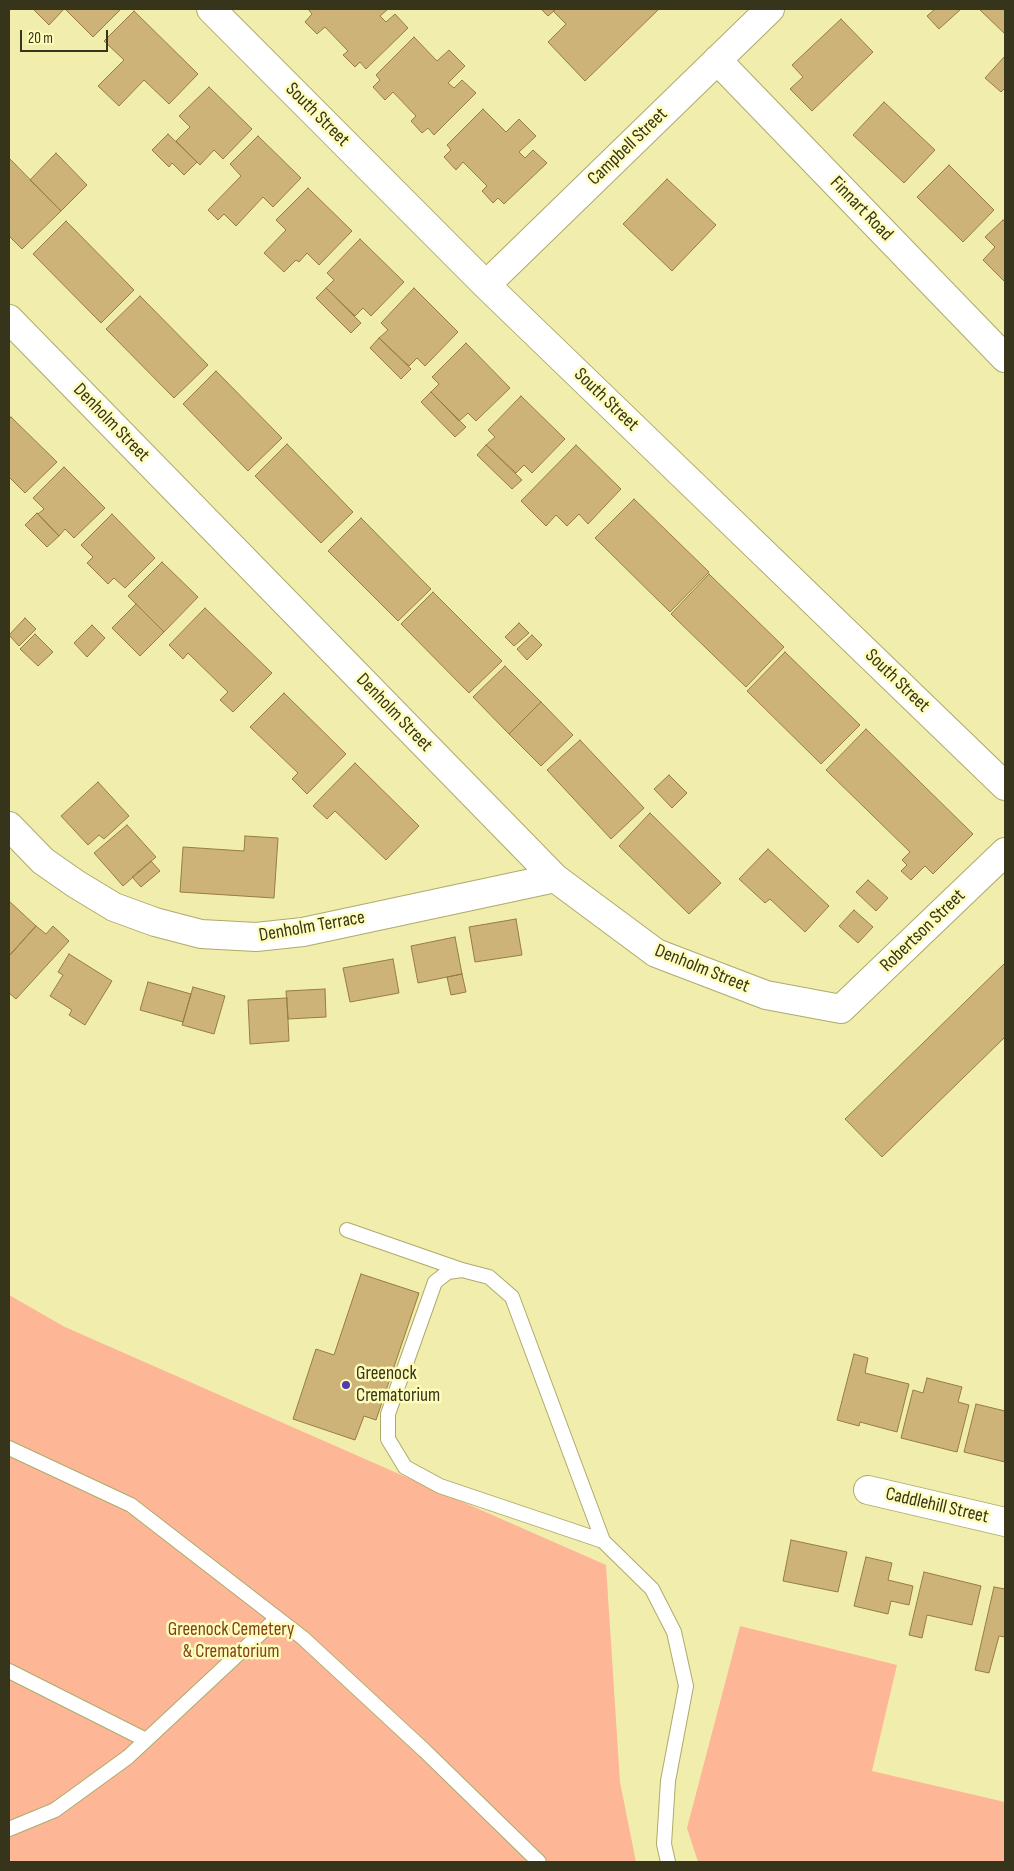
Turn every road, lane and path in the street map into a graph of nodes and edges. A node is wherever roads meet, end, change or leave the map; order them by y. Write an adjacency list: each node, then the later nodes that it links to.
1 (211, 9): 4 (street, South Street)
2 (770, 9): 3 (street, Campbell Street)
3 (718, 60): 4 (street, Campbell Street); 6 (street, Finnart Road)
4 (486, 284): 7 (street, South Street)
5 (9, 319): 10 (street, Denholm Street)
6 (1005, 358)
7 (1005, 786)
8 (9, 826): 10 (street, Denholm Terrace)
9 (1005, 852): 11 (street, Robertson Street)
10 (555, 878): 11 (street, Denholm Street)
11 (841, 1009)
12 (347, 1230): 13 (lane)
13 (462, 1270): 17 (lane); 17 (lane)
14 (9, 1448): 18 (lane)
15 (868, 1490): 16 (street, Caddlehill Street)
16 (1005, 1522)
17 (603, 1541): 23 (lane)
18 (277, 1618): 20 (lane); 22 (lane)
19 (9, 1671): 20 (lane)
20 (146, 1740): 21 (lane)
21 (9, 1829)
22 (538, 1862)
23 (668, 1862)

